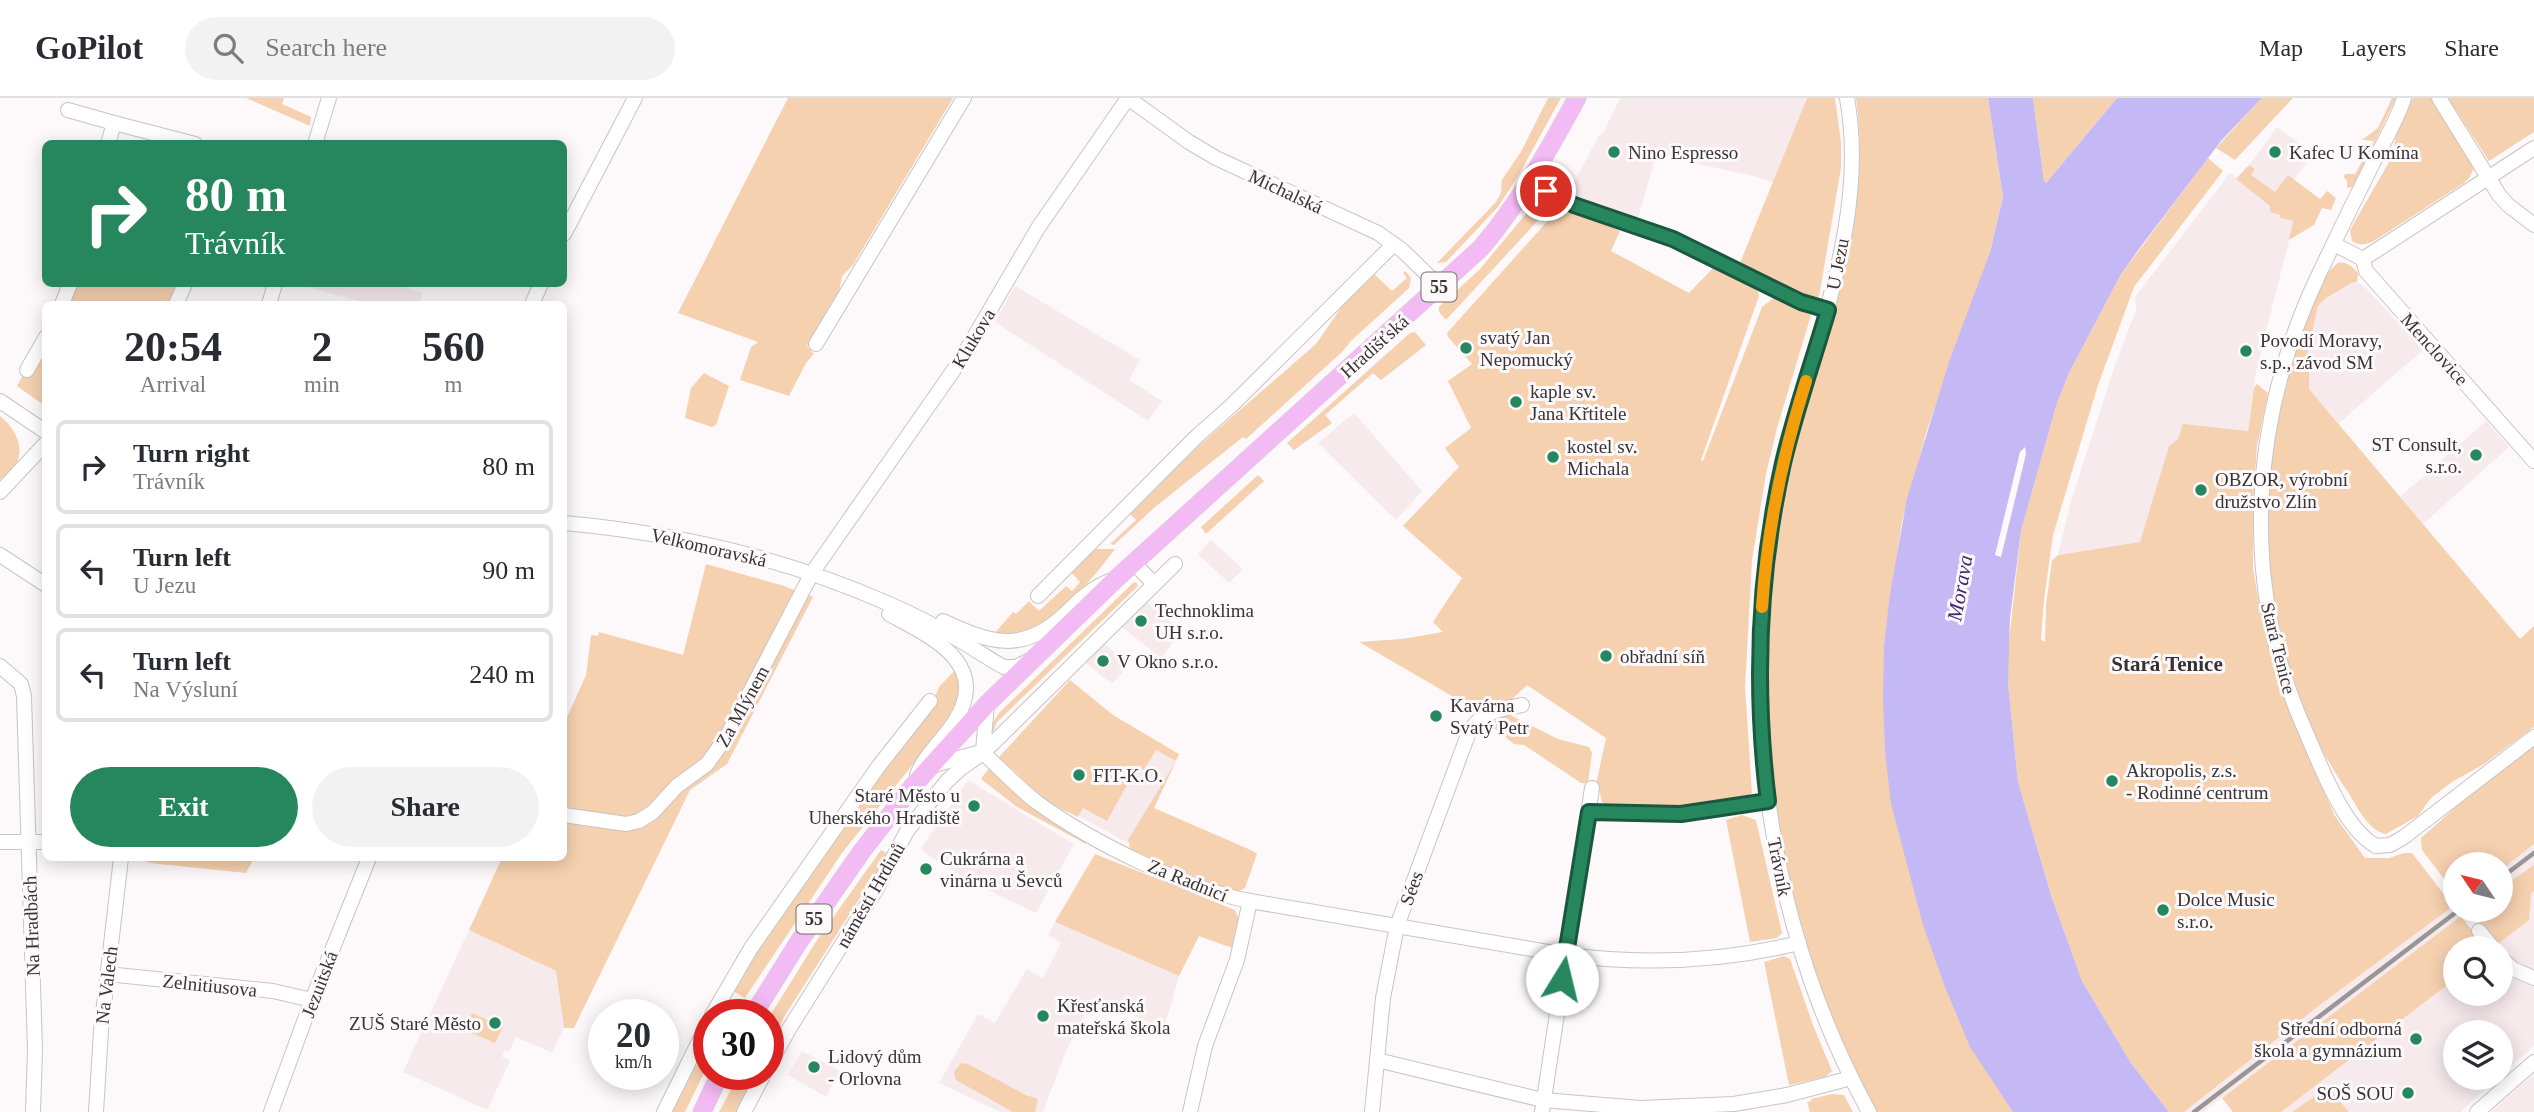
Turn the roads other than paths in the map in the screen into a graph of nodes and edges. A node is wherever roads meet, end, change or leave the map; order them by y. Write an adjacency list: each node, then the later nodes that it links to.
1 (329, 98): 13 (street)
2 (635, 98): 18 (street)
3 (964, 98): 25 (street)
4 (1128, 98): 19 (street, Michalská); 36 (street, Klukova)
5 (1577, 98): 16 (main road, Hradišťská / 55)
6 (1847, 98): 23 (street, U Jezu)
7 (2404, 98): 20 (street)
8 (2439, 98): 15 (street)
9 (68, 110): 10 (street)
10 (114, 123): 11 (street); 12 (street)
11 (109, 140)
12 (180, 140)
13 (316, 140)
14 (2534, 148): 15 (street)
15 (2489, 178): 17 (street); 21 (street)
16 (1531, 181): 22 (main road, Hradišťská / 55); 23 (street)
17 (2534, 225)
18 (567, 228)
19 (1394, 244): 22 (street, Michalská); 41 (street)
20 (2334, 244): 21 (street); 49 (street, Stará Tenice)
21 (2364, 259): 30 (street, Menclovice)
22 (1440, 287): 34 (main road, Hradišťská / 55)
23 (1828, 310): 53 (street, U Jezu)
24 (42, 344): 26 (street)
25 (816, 344)
26 (26, 370)
27 (0, 401): 28 (street)
28 (42, 429)
29 (42, 447): 31 (street)
30 (2534, 461)
31 (0, 492)
32 (567, 523): 36 (street, Velkomoravská)
33 (0, 555): 38 (street)
34 (1134, 563): 37 (main road, Hradišťská / 55); 39 (street)
35 (1175, 564): 39 (street)
36 (812, 573): 40 (street, Velkomoravská); 55 (street, Za Mlýnem)
37 (1117, 578): 42 (street, Velkomoravská); 43 (main road, Hradišťská / 55)
38 (42, 582)
39 (1154, 584): 50 (street)
40 (850, 587): 42 (street, Velkomoravská); 51 (street, Velkomoravská)
41 (1038, 596)
42 (890, 604): 44 (street, Velkomoravská)
43 (1034, 658): 44 (street); 47 (main road, náměstí Hrdinů / 55)
44 (993, 661): 51 (street)
45 (0, 666): 57 (street, Na Hradbách)
46 (930, 701): 70 (street)
47 (987, 704): 50 (street); 51 (main road, náměstí Hrdinů / 55)
48 (1522, 705): 62 (street, Sées)
49 (2534, 737)
50 (983, 753): 51 (street); 61 (street, Za Radnicí); 73 (street, náměstí Hrdinů)
51 (922, 776): 71 (main road, náměstí Hrdinů / 55)
52 (1592, 788): 54 (street)
53 (1768, 801): 54 (street); 65 (street, Trávník)
54 (1589, 812): 66 (street)
55 (567, 815)
56 (0, 842): 57 (street)
57 (29, 842): 58 (street); 81 (street, Na Hradbách)
58 (42, 842)
59 (121, 861): 68 (street, Na Valech)
60 (368, 861): 72 (street, Jezuitská)
61 (1250, 901): 62 (street); 87 (street, Za Radnicí)
62 (1397, 926): 66 (street); 75 (street, Sées)
63 (2479, 931): 64 (street)
64 (2483, 936)
65 (1799, 943): 66 (street); 77 (street, Trávník)
66 (1566, 955): 80 (street)
67 (2513, 969): 69 (street)
68 (107, 974): 72 (street, Zelnitiusova); 82 (street, Na Valech)
69 (2534, 978)
70 (721, 999)
71 (763, 999)
72 (312, 1000): 83 (street, Jezuitská)
73 (784, 1031)
74 (693, 1053): 84 (street)
75 (1377, 1060): 80 (street); 88 (street, Sées)
76 (2534, 1062): 90 (street)
77 (1850, 1078): 80 (street); 89 (street, Trávník)
78 (712, 1090): 85 (main road)
79 (756, 1090): 86 (street)
80 (1543, 1106)
81 (33, 1112)
82 (96, 1112)
83 (271, 1112)
84 (664, 1112)
85 (702, 1112)
86 (744, 1112)
87 (1190, 1112)
88 (1372, 1112)
89 (1869, 1112)
90 (2477, 1112)

